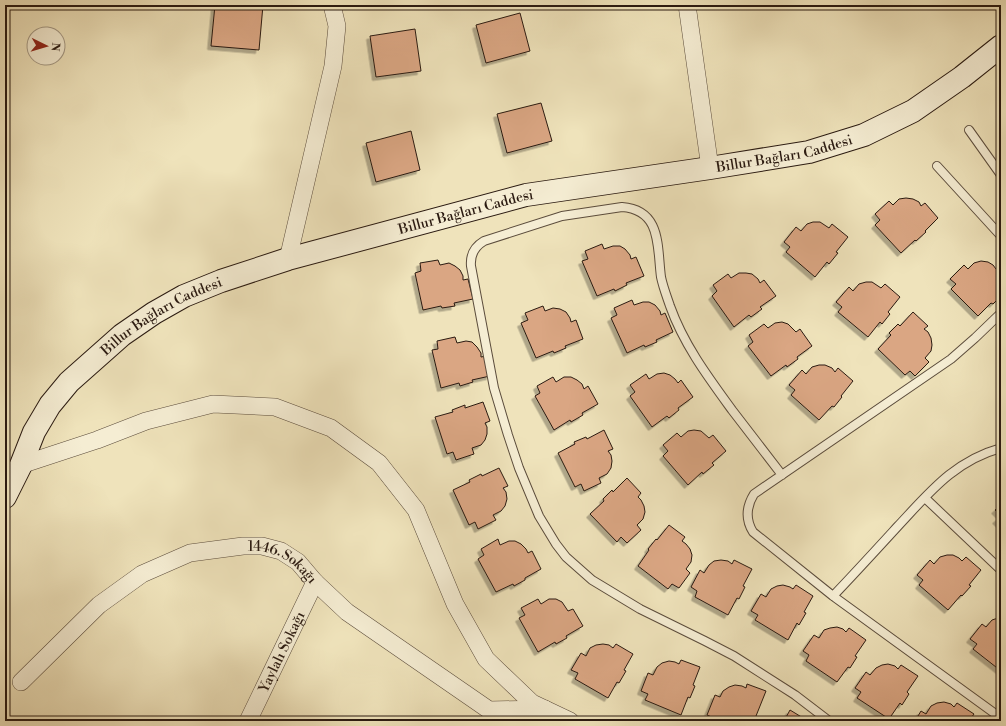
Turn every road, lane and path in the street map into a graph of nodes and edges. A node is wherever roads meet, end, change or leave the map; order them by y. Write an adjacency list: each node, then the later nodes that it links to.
1 (332, 5): 9 (street)
2 (687, 5): 6 (street)
3 (1001, 46): 6 (street, Billur Bağları Caddesi)
4 (969, 130): 7 (lane)
5 (937, 166): 8 (lane)
6 (710, 168): 9 (street, Billur Bağları Caddesi)
7 (1001, 175)
8 (1001, 236)
9 (288, 259): 12 (street, Billur Bağları Caddesi)
10 (1001, 313): 13 (lane)
11 (1001, 448): 15 (lane)
12 (21, 465): 14 (street, Billur Bağları Caddesi); 20 (street)
13 (782, 475): 18 (lane); 24 (lane)
14 (5, 497)
15 (924, 498): 16 (lane); 18 (lane)
16 (1001, 570)
17 (315, 582): 19 (street, 1446. Sokağı); 20 (street, 1446. Sokağı); 22 (street, Yaylalı Sokağı)
18 (833, 596): 21 (lane)
19 (21, 682)
20 (545, 709): 23 (street)
21 (1001, 718)
22 (248, 721)
23 (570, 721)
24 (829, 721)

